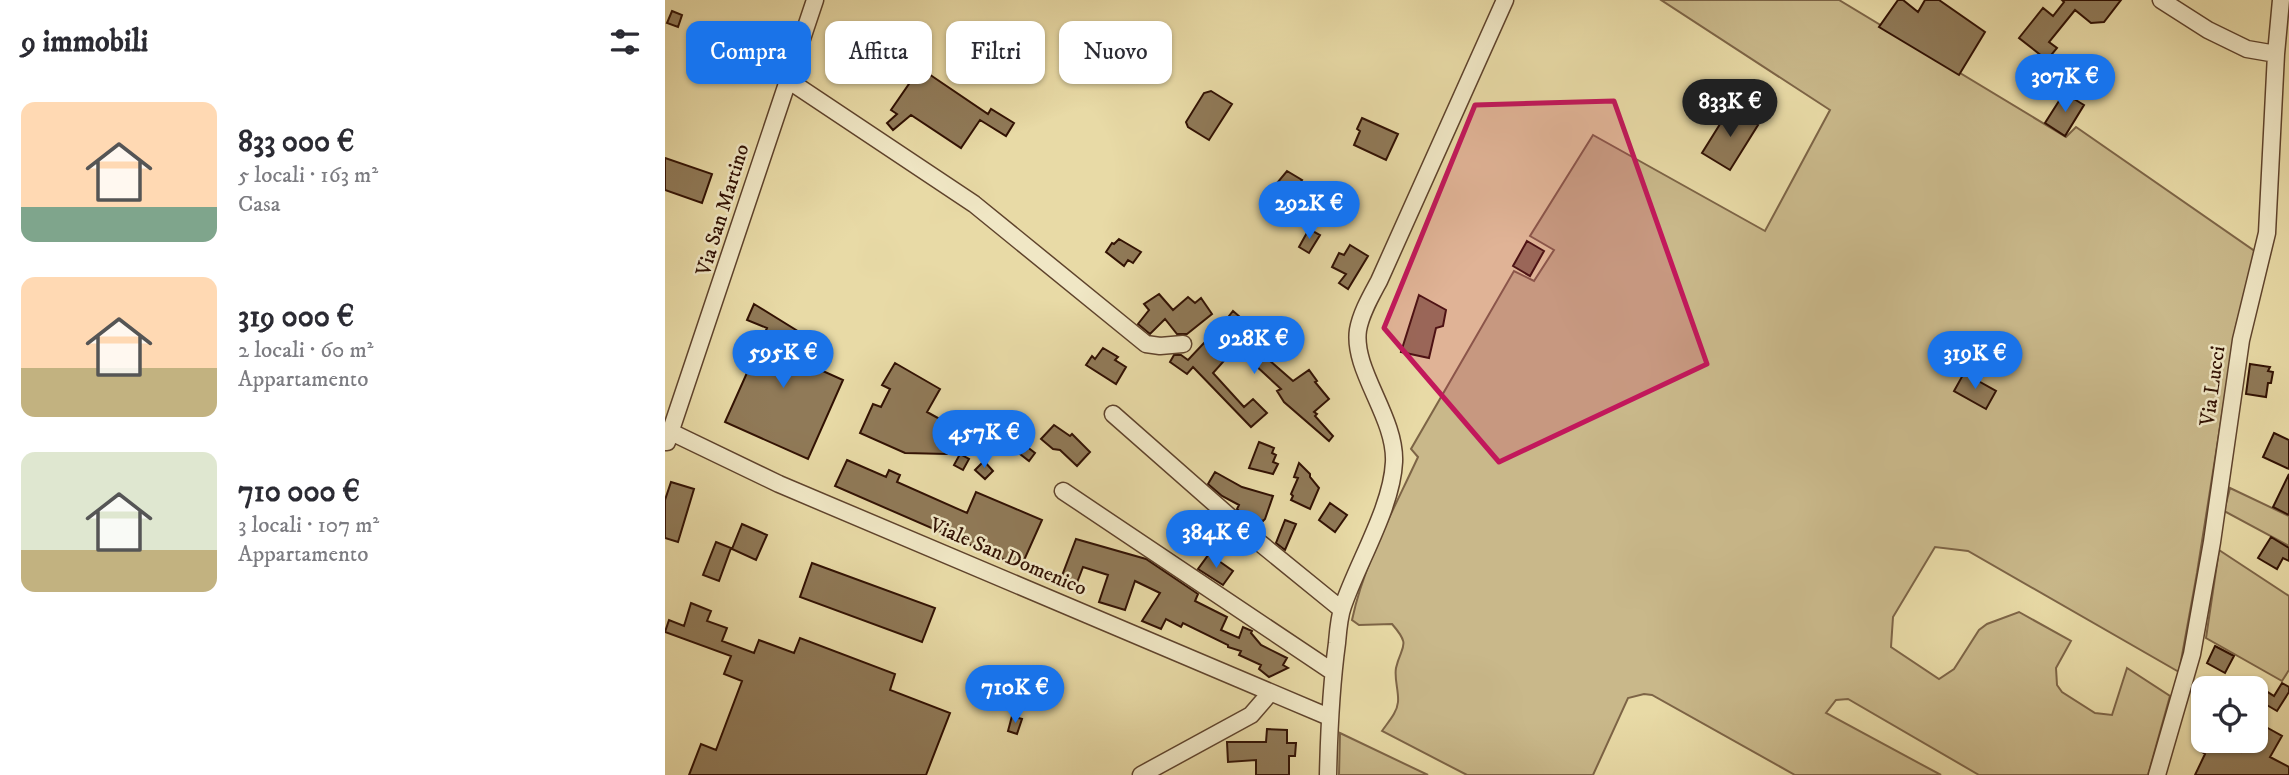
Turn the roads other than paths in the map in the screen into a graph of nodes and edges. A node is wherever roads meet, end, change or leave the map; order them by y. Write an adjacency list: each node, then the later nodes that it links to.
1 (815, 0): 5 (street, Via San Martino)
2 (1505, 0): 13 (street)
3 (2161, 0): 6 (street)
4 (2281, 0): 6 (street, Via Lucci)
5 (808, 21)
6 (2276, 54): 19 (street, Via Lucci)
7 (787, 84): 11 (street, Via San Martino)
8 (794, 84): 9 (street)
9 (1183, 344)
10 (1113, 414): 13 (street)
11 (667, 442): 15 (street, Viale San Domenico)
12 (1063, 491): 14 (street)
13 (1341, 609): 14 (street)
14 (1333, 672): 16 (street)
15 (1270, 693): 16 (street, Viale San Domenico); 17 (street)
16 (1329, 717): 18 (street)
17 (1140, 775)
18 (1328, 775)
19 (2157, 775)

